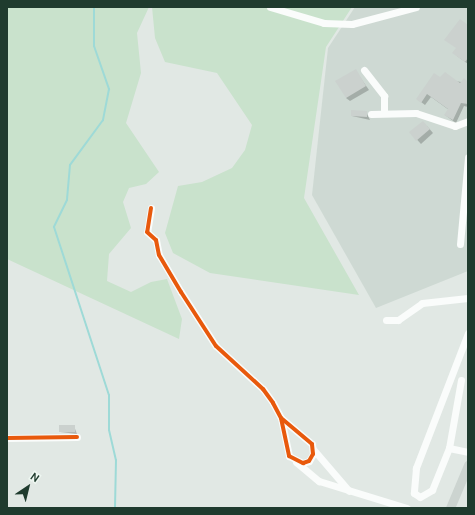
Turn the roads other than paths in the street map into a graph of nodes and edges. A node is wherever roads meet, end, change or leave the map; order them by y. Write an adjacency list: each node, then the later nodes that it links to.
1 (270, 7): 2 (street)
2 (416, 7)
3 (364, 70): 5 (street)
4 (371, 114): 5 (street)
5 (384, 114): 6 (street)
6 (468, 121)
7 (468, 157): 9 (street)
8 (150, 208): 14 (street)
9 (460, 244)
10 (468, 298): 11 (street)
11 (386, 320)
12 (468, 334): 18 (street)
13 (461, 380): 18 (street)
14 (281, 418): 17 (street); 20 (street)
15 (77, 437): 16 (street)
16 (7, 438)
17 (312, 448): 20 (street); 22 (street)
18 (449, 448): 19 (street)
19 (468, 452)
20 (289, 456): 22 (street)
21 (468, 465): 24 (main road)
22 (349, 491): 23 (street)
23 (406, 508)
24 (450, 508)

